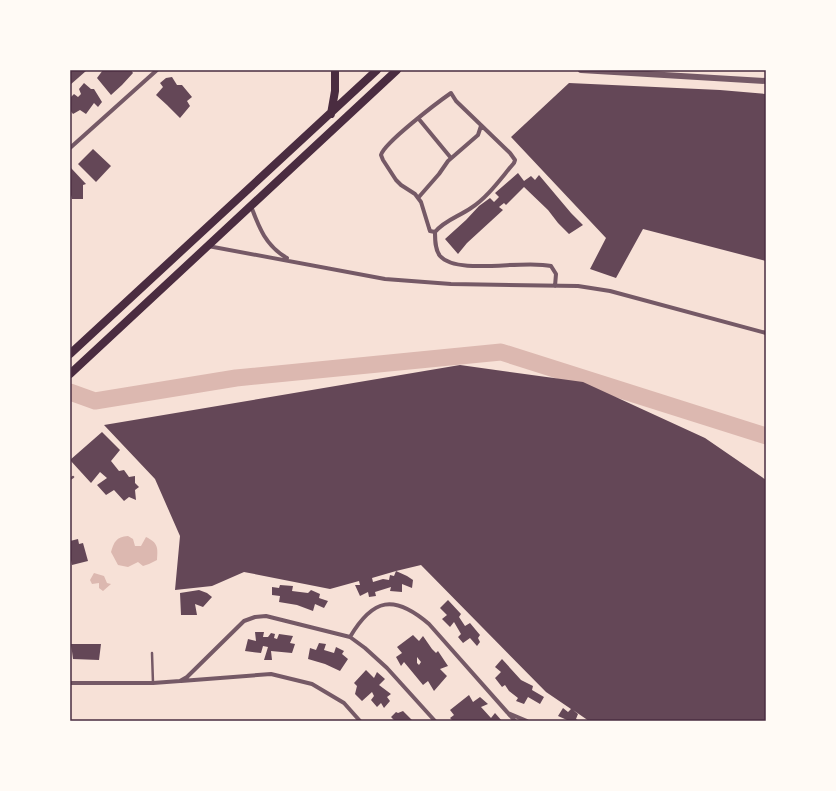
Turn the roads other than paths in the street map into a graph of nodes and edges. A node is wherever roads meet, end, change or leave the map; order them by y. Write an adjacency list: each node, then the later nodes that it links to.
1 (157, 70): 10 (street)
2 (335, 70): 7 (main road)
3 (377, 70): 7 (main road)
4 (397, 70): 13 (main road)
5 (581, 70): 6 (street)
6 (766, 81)
7 (331, 114): 19 (main road)
8 (418, 118): 9 (street); 11 (street); 12 (street)
9 (481, 126): 11 (street); 14 (street)
10 (70, 148)
11 (451, 158): 12 (street)
12 (418, 198): 14 (street)
13 (251, 206): 15 (main road); 16 (street)
14 (435, 232): 17 (street)
15 (208, 246): 16 (street); 20 (main road)
16 (290, 261): 17 (street)
17 (555, 286): 18 (street)
18 (766, 333)
19 (70, 354)
20 (70, 374)
21 (350, 637): 23 (street); 26 (street); 28 (street)
22 (152, 653): 25 (lane)
23 (180, 681): 25 (street); 27 (street)
24 (70, 683): 25 (street)
25 (153, 683)
26 (506, 712): 29 (street); 30 (street)
27 (360, 721)
28 (435, 721)
29 (514, 721)
30 (528, 721)

